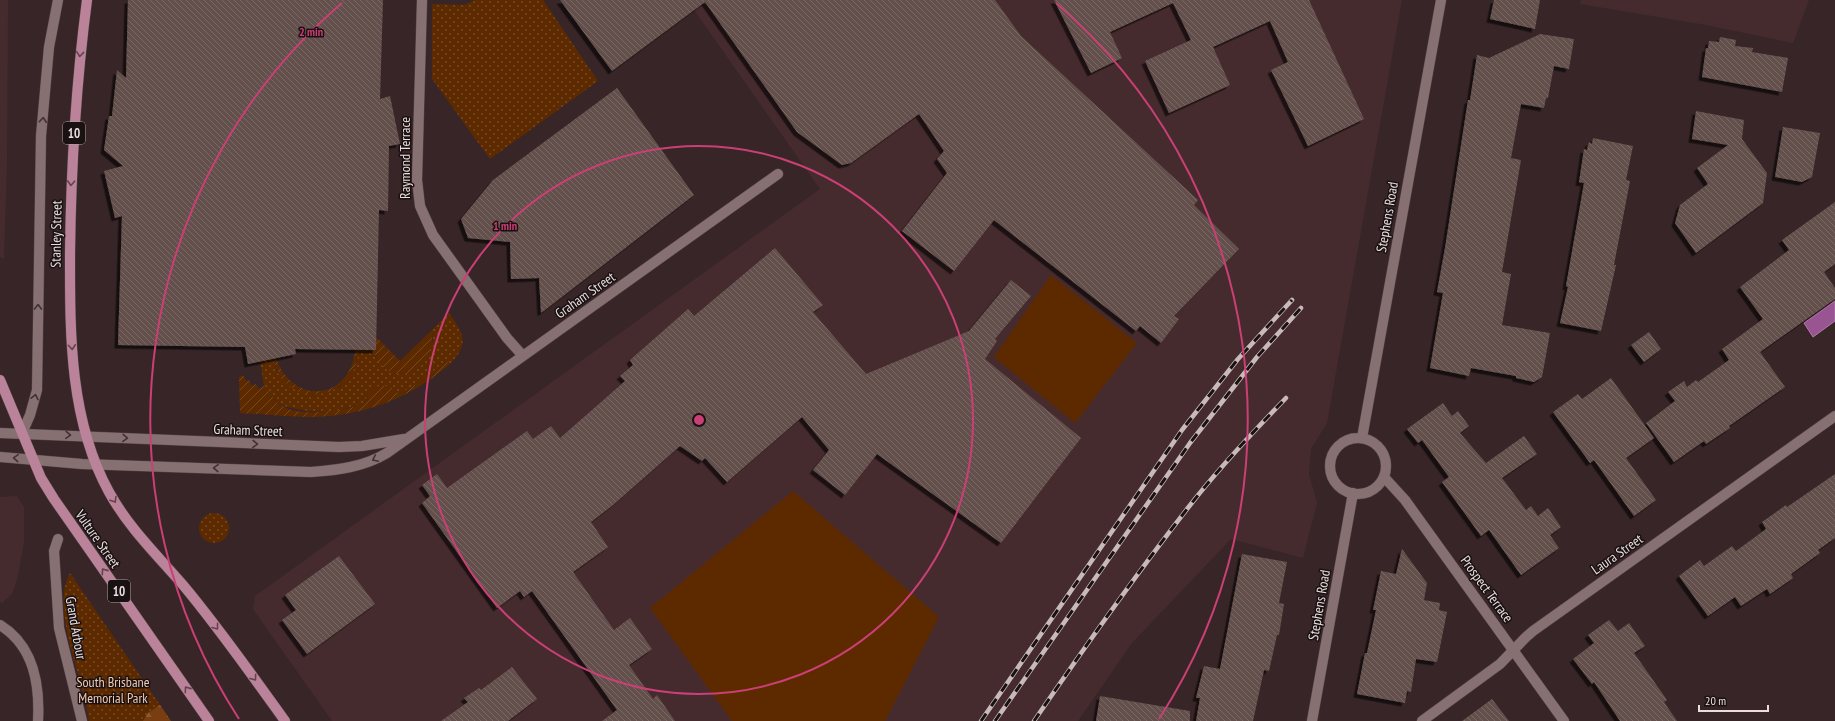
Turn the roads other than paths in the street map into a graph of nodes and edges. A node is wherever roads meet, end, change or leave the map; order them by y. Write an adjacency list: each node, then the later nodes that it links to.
1 (58, 0): 10 (street, Stanley Street / 10, one-way to 1)
2 (87, 0): 11 (main road, Stanley Street / 10, one-way to 11)
3 (422, 0): 6 (street, Raymond Terrace)
4 (1441, 0): 13 (street, Stephens Road)
5 (778, 174): 6 (street, Graham Street)
6 (523, 356): 12 (street, Graham Street)
7 (0, 380): 10 (main road, Vulture Street)
8 (1835, 416): 21 (street, Laura Street)
9 (0, 433): 10 (street, Graham Street)
10 (22, 433): 11 (street, Graham Street, one-way to 11); 15 (main road, Vulture Street / 10)
11 (86, 436): 12 (street, Graham Street, one-way to 12); 16 (main road, Stanley Street / 10)
12 (408, 438): 16 (street, Graham Street, one-way to 16)
13 (1362, 438): 17 (street); 18 (street)
14 (0, 457): 15 (street, Graham Street, one-way to 14)
15 (33, 459): 16 (street, Graham Street); 24 (main road, Vulture Street / 10, one-way to 15)
16 (97, 465): 25 (main road, 10, one-way to 25)
17 (1384, 477): 18 (street); 21 (street, Prospect Terrace)
18 (1353, 493): 26 (street, Stephens Road)
19 (58, 539): 23 (street, Grand Arbour)
20 (3, 627): 22 (street)
21 (1513, 650): 27 (street, Laura Street); 28 (street, Prospect Terrace)
22 (38, 721)
23 (82, 721)
24 (209, 721)
25 (285, 721)
26 (1312, 721)
27 (1422, 721)
28 (1564, 721)

